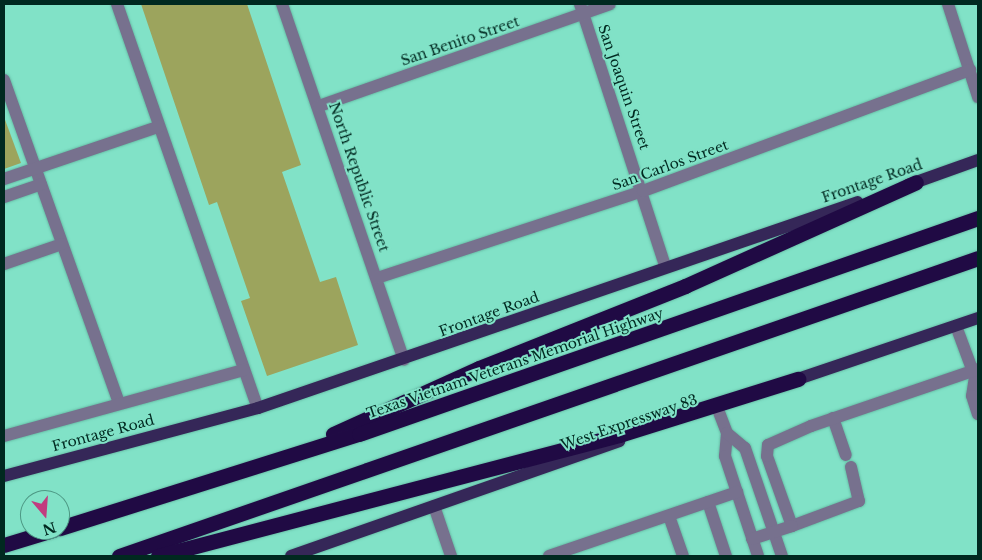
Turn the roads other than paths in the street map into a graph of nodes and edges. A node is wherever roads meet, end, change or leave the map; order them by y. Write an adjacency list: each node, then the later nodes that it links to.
1 (117, 4): 10 (street)
2 (282, 4): 9 (street, North Republic Street)
3 (610, 4): 5 (street, San Benito Street)
4 (948, 4): 6 (street)
5 (581, 8): 9 (street, San Benito Street); 16 (street, San Joaquin Street)
6 (970, 70): 8 (street); 16 (street, San Carlos Street)
7 (4, 80): 12 (street)
8 (978, 97)
9 (319, 106): 23 (street, North Republic Street)
10 (158, 127): 12 (street); 27 (street)
11 (978, 160): 14 (main road, Frontage Road)
12 (35, 168): 13 (street); 15 (street)
13 (4, 179)
14 (916, 182): 22 (main road, Frontage Road); 37 (highway)
15 (41, 184): 17 (street); 19 (street)
16 (643, 192): 22 (street, San Joaquin Street); 23 (street, San Carlos Street)
17 (4, 197)
18 (978, 218): 37 (highway, Texas Vietnam Veterans Memorial Highway)
19 (62, 244): 21 (street); 30 (street)
20 (978, 258): 49 (highway)
21 (4, 264)
22 (665, 266): 26 (main road, Frontage Road)
23 (377, 278): 26 (street, North Republic Street)
24 (978, 318): 25 (main road, West Expressway 83)
25 (956, 326): 28 (street); 29 (main road, West Expressway 83)
26 (404, 360): 32 (main road, Frontage Road)
27 (244, 370): 30 (street); 32 (street)
28 (976, 375): 33 (street); 34 (street)
29 (798, 379): 31 (main road, West Expressway 83); 50 (highway)
30 (119, 403): 36 (street)
31 (717, 407): 35 (street); 41 (main road, West Expressway 83)
32 (258, 408): 38 (main road, Frontage Road)
33 (978, 414)
34 (833, 418): 44 (street); 44 (street)
35 (727, 433): 39 (street); 45 (street)
36 (4, 436)
37 (269, 462): 43 (highway, Texas Vietnam Veterans Memorial Highway)
38 (4, 476)
39 (737, 492): 40 (street); 46 (street)
40 (708, 502): 42 (street); 55 (street)
41 (434, 506): 51 (main road, West Expressway 83); 52 (street)
42 (669, 516): 53 (street); 54 (street)
43 (70, 525)
44 (792, 526): 45 (street)
45 (774, 532): 46 (street); 57 (street)
46 (752, 539): 56 (street)
47 (20, 540): 48 (highway)
48 (4, 545)
49 (119, 556)
50 (158, 556)
51 (291, 556)
52 (451, 556)
53 (549, 556)
54 (683, 556)
55 (726, 556)
56 (758, 556)
57 (782, 556)

